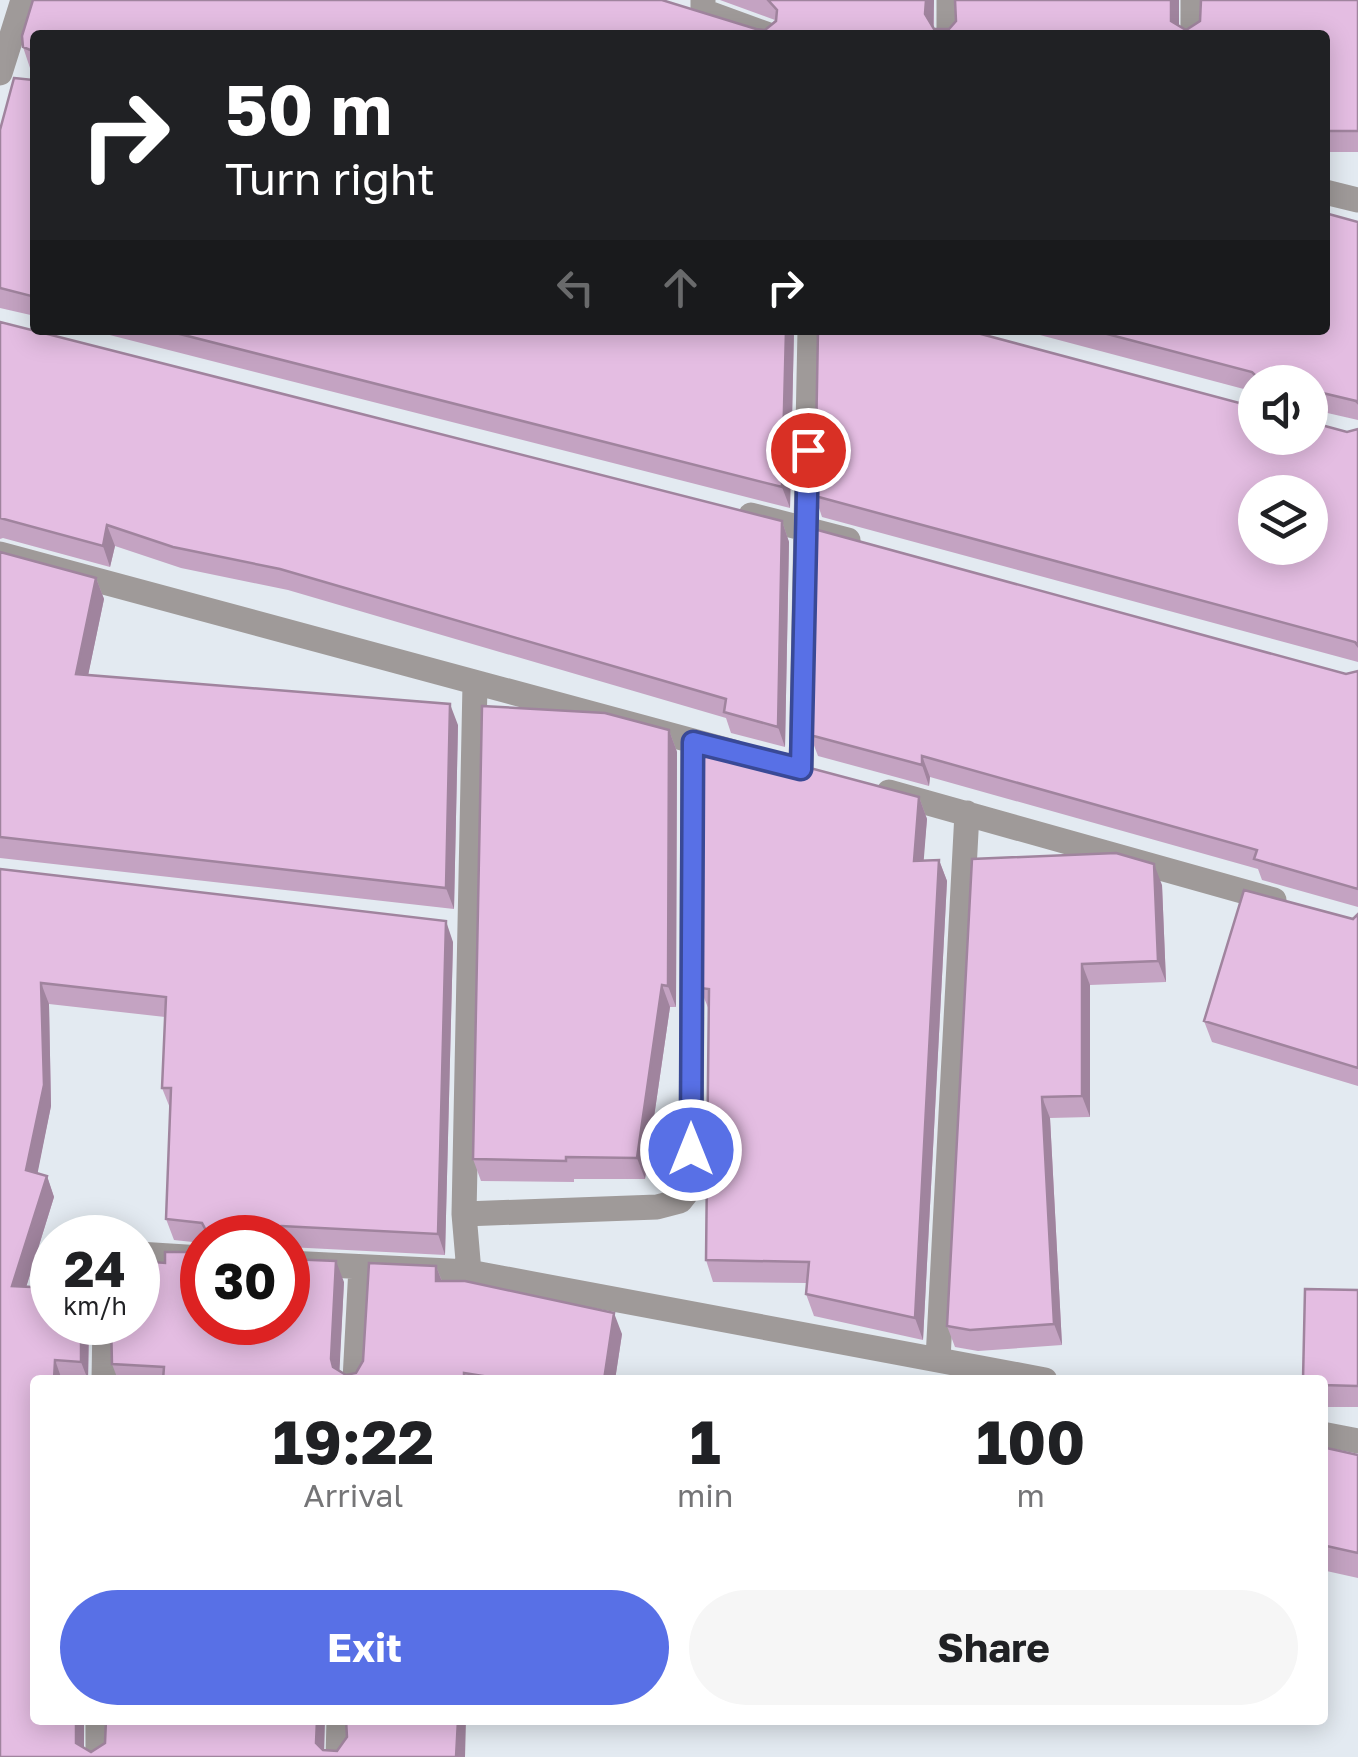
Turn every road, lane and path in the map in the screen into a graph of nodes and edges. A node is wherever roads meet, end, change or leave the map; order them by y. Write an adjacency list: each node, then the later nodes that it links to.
1 (23, 0): 9 (street)
2 (949, 0): 7 (street)
3 (1193, 0): 8 (street)
4 (672, 4): 5 (street)
5 (703, 5): 6 (street)
6 (758, 30)
7 (949, 30)
8 (1193, 30)
9 (6, 77)
10 (1330, 193): 11 (street)
11 (1358, 200)
12 (810, 335): 14 (street)
13 (730, 510): 14 (street)
14 (806, 529): 15 (street); 18 (street)
15 (882, 550)
16 (0, 554): 17 (street)
17 (475, 684): 18 (street); 22 (street)
18 (693, 742): 22 (street)
19 (856, 784): 20 (street)
20 (967, 813): 21 (street); 27 (street)
21 (1302, 908)
22 (464, 1214): 25 (street)
23 (310, 1264): 24 (street)
24 (360, 1267): 25 (street); 29 (street)
25 (470, 1272): 27 (street)
26 (104, 1345): 28 (street)
27 (938, 1359): 30 (street)
28 (104, 1375)
29 (355, 1375)
30 (1020, 1375)
31 (1328, 1435): 32 (street)
32 (1358, 1441)
33 (98, 1725): 35 (street)
34 (339, 1725): 36 (street)
35 (98, 1757)
36 (338, 1757)

